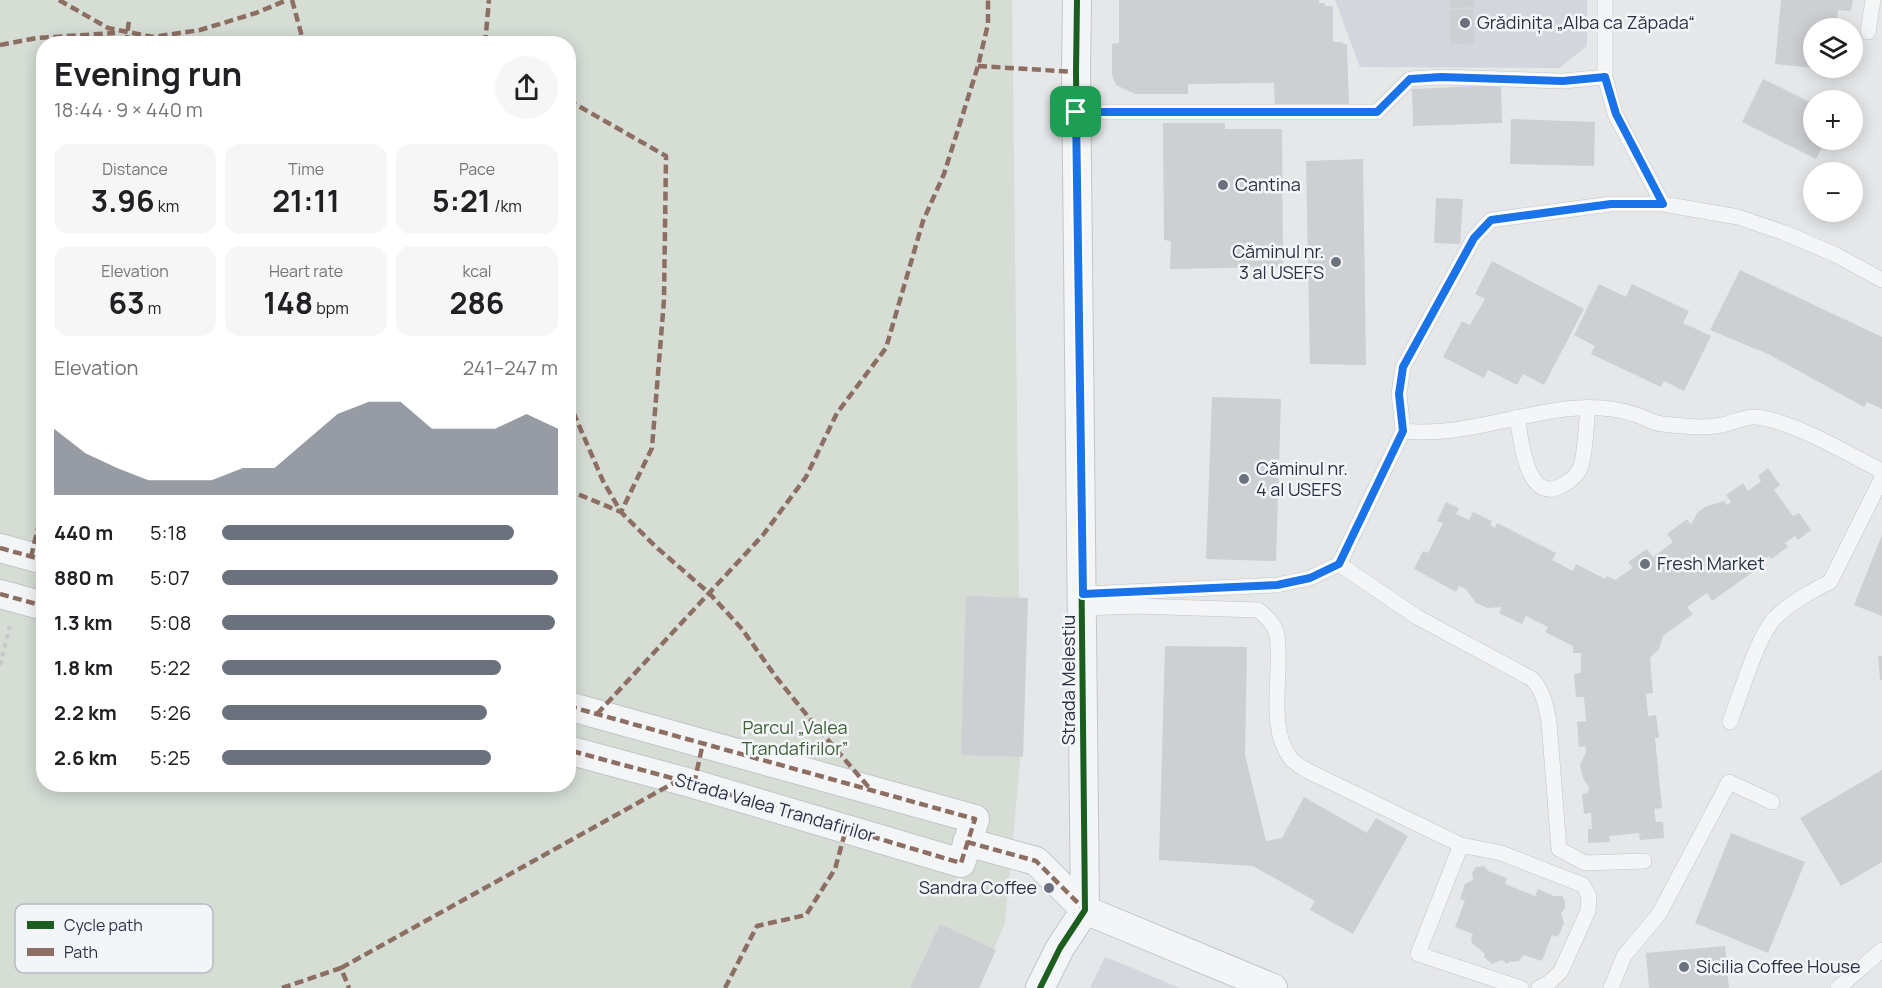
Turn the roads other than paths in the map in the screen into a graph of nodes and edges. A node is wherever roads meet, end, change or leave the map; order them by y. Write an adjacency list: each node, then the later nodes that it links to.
1 (1077, 0): 6 (street, Strada Melestiu)
2 (1605, 0): 5 (lane)
3 (1873, 0): 4 (lane)
4 (1869, 32)
5 (1605, 77): 6 (lane); 7 (lane)
6 (1076, 112): 17 (street, Strada Melestiu)
7 (1663, 204): 8 (lane); 11 (lane)
8 (1882, 280)
9 (1588, 407): 10 (lane); 10 (lane); 12 (lane)
10 (1517, 417): 11 (lane)
11 (1403, 431): 16 (lane)
12 (1882, 471)
13 (1882, 478): 19 (lane)
14 (0, 548): 15 (street)
15 (36, 558)
16 (1339, 564): 17 (lane); 24 (lane)
17 (1083, 601): 23 (lane); 25 (street, Strada Melestiu)
18 (576, 708): 22 (street)
19 (1730, 722)
20 (576, 752): 22 (street, Strada Valea Trandafirilor)
21 (1772, 802): 31 (lane)
22 (967, 842): 25 (street)
23 (1461, 845): 29 (lane); 30 (lane)
24 (1644, 861)
25 (1085, 910): 27 (street); 28 (street)
26 (1882, 950): 32 (lane)
27 (1040, 988)
28 (1273, 988)
29 (1521, 988)
30 (1539, 988)
31 (1611, 988)
32 (1838, 988)

